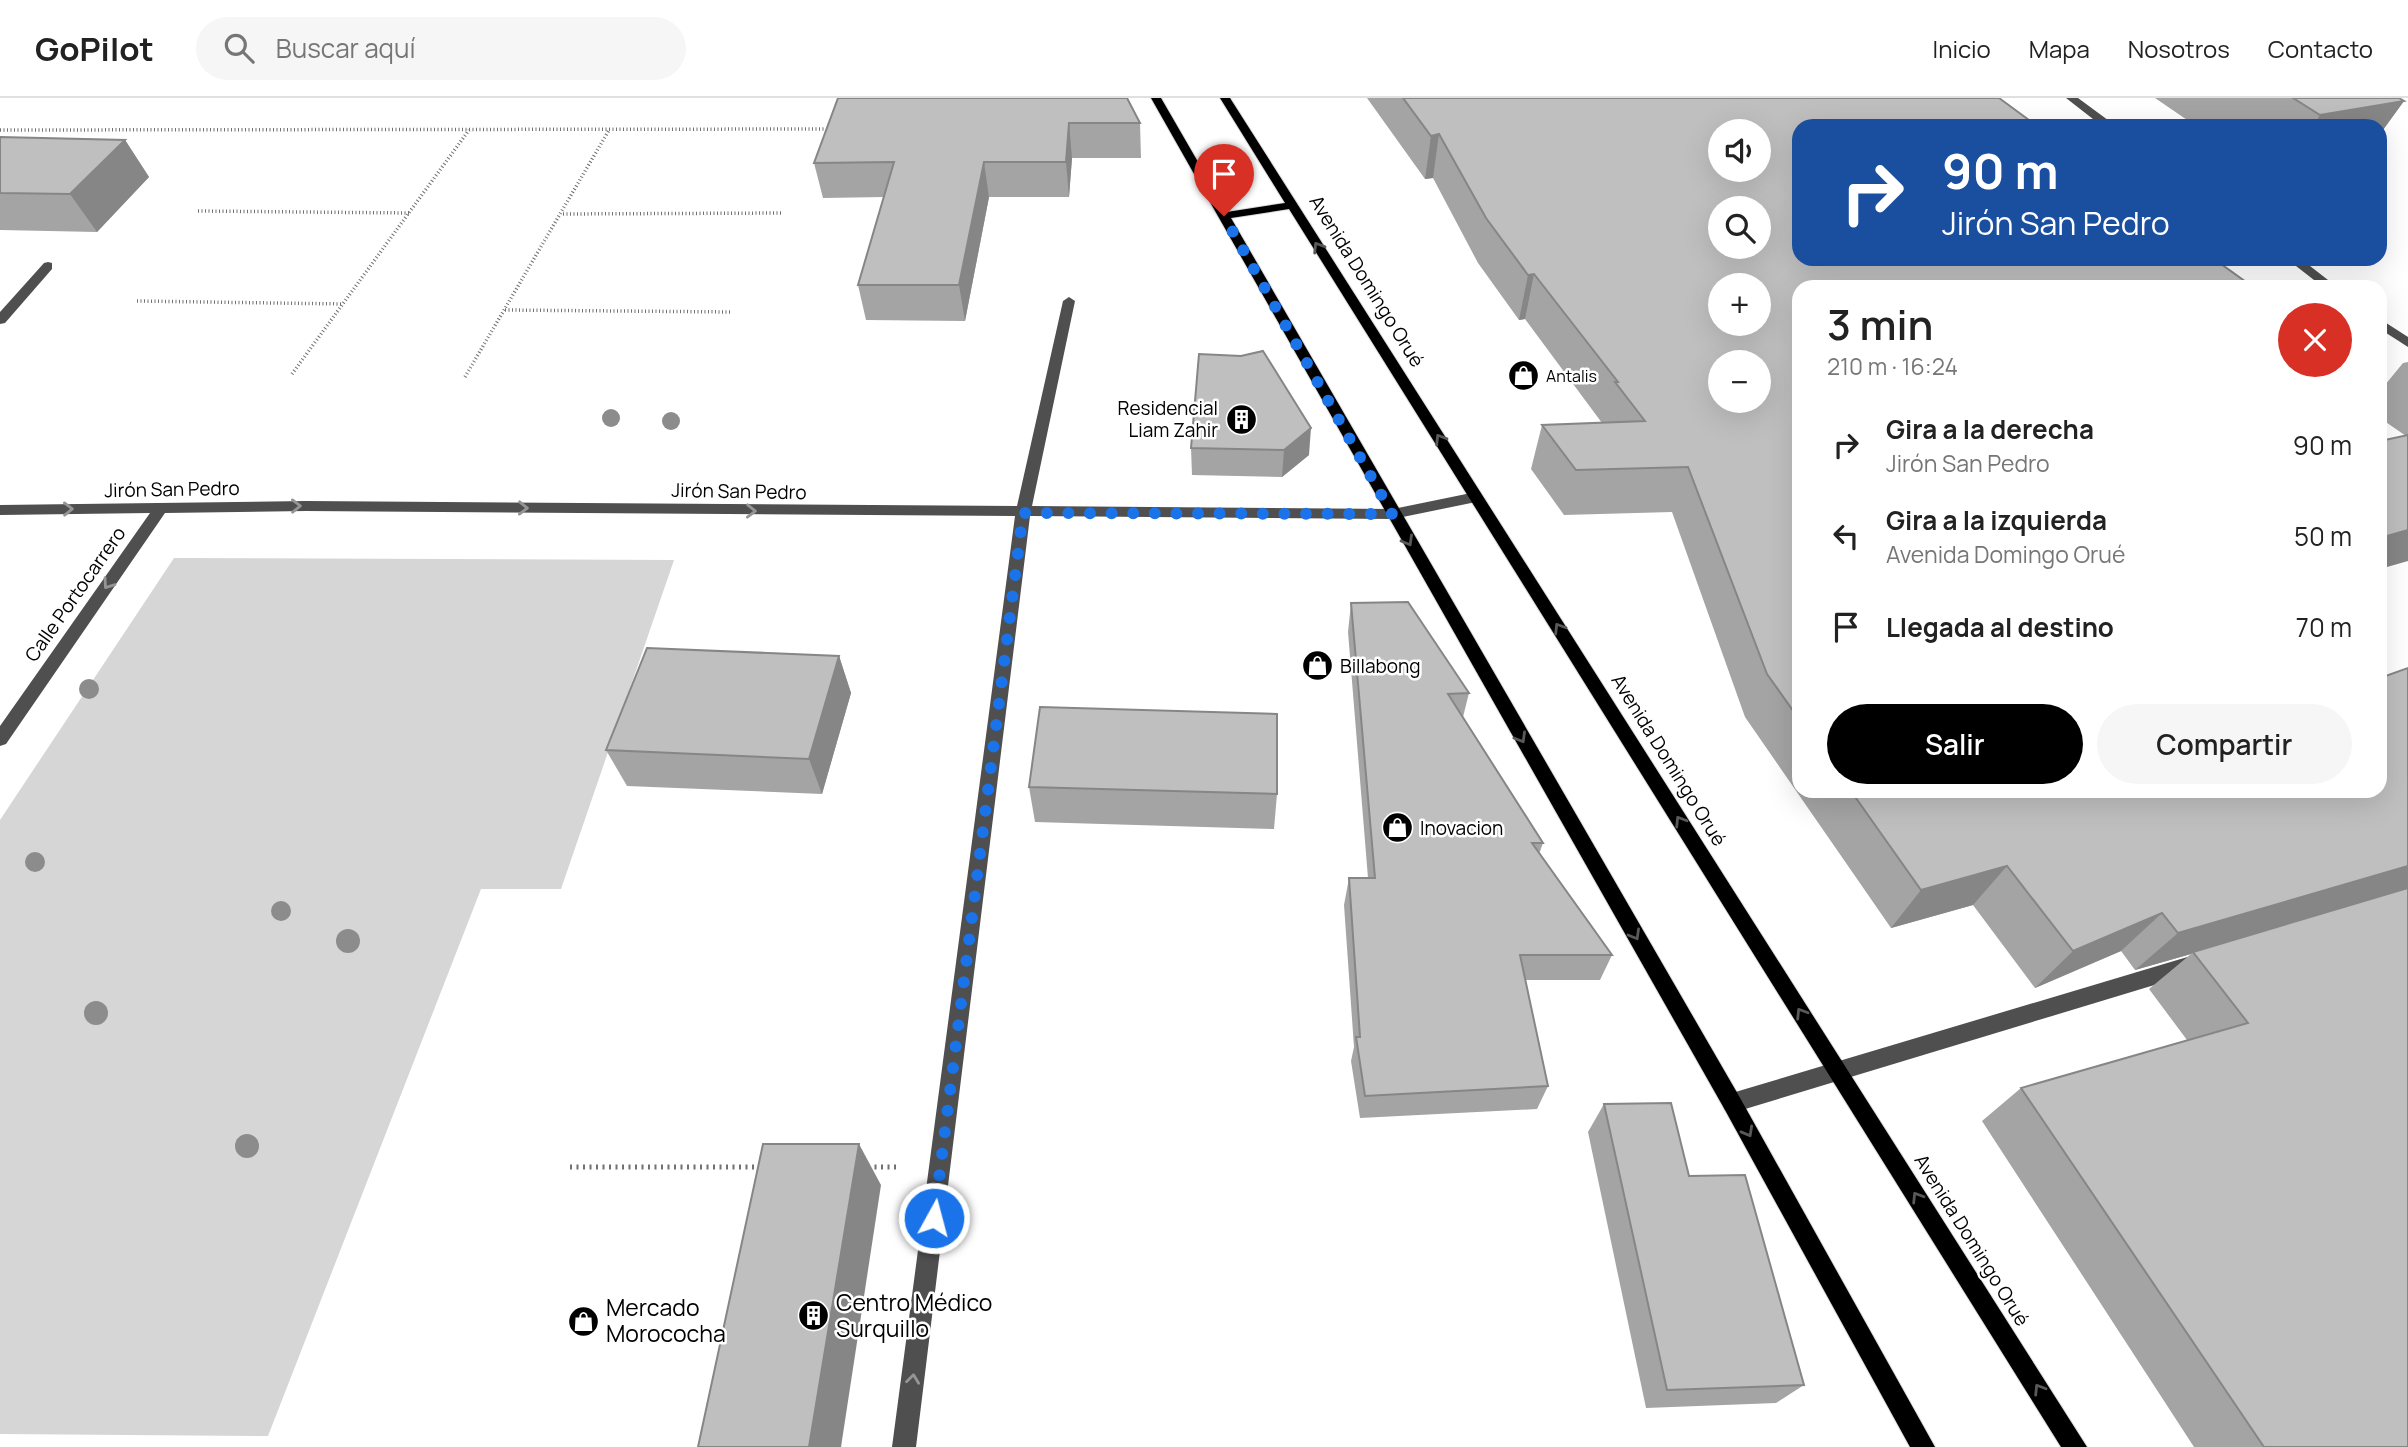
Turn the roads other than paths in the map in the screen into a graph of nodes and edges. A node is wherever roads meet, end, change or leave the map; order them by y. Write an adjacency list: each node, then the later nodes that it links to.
1 (1156, 98): 6 (main road)
2 (1225, 98): 5 (main road, Avenida Domingo Orué)
3 (2071, 98): 4 (street)
4 (2100, 119)
5 (1292, 205): 6 (main road); 14 (main road, Avenida Domingo Orué, one-way to 5)
6 (1224, 216): 18 (main road)
7 (48, 266): 11 (street)
8 (2302, 266): 9 (street)
9 (2322, 280)
10 (1069, 301): 17 (street)
11 (0, 320)
12 (2387, 328): 13 (street)
13 (2408, 343)
14 (1476, 497): 18 (street, Jirón San Pedro); 21 (main road, Avenida Domingo Orué, one-way to 14)
15 (161, 508): 16 (street, Jirón San Pedro, one-way to 15); 17 (street, Jirón San Pedro, one-way to 17); 19 (street, Calle Portocarrero, one-way to 19)
16 (0, 510)
17 (1023, 513): 18 (street, Jirón San Pedro); 23 (street, one-way to 17)
18 (1392, 514): 22 (main road, one-way to 22)
19 (0, 739)
20 (2212, 958): 21 (street)
21 (1838, 1071): 22 (street); 25 (main road, Avenida Domingo Orué, one-way to 21)
22 (1731, 1102): 24 (main road, one-way to 24)
23 (904, 1447)
24 (1923, 1447)
25 (2075, 1447)

